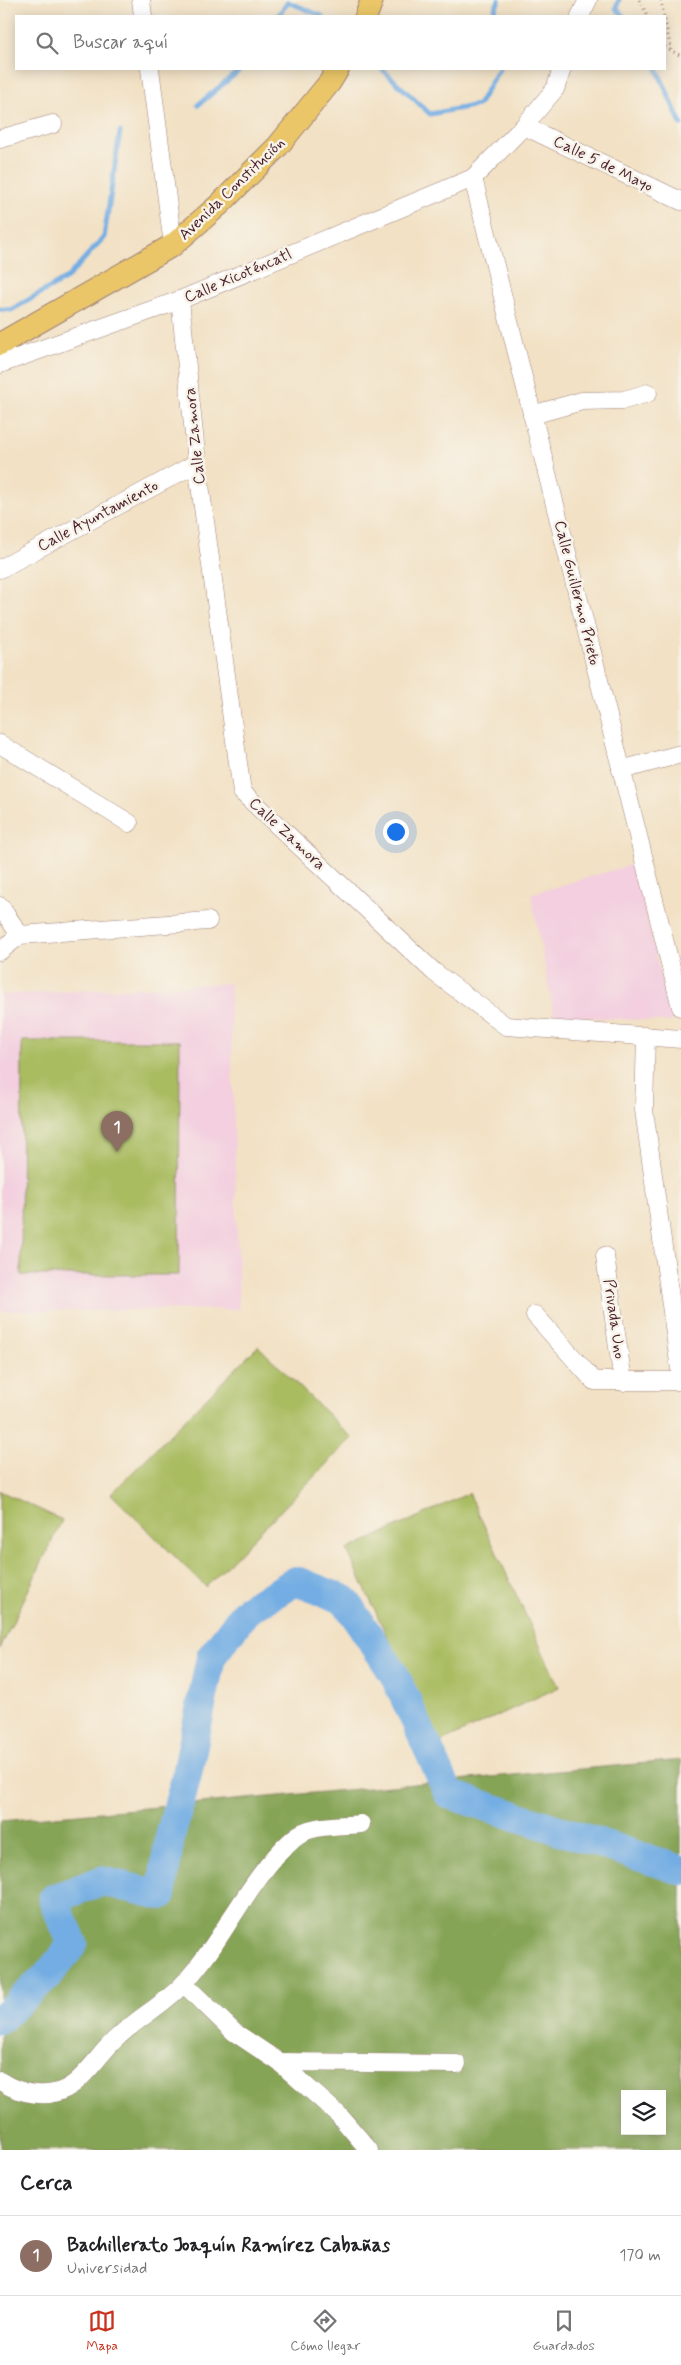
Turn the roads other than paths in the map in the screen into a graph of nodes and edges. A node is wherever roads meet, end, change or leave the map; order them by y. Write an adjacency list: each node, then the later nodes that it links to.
1 (141, 0): 4 (street)
2 (372, 0): 5 (main road)
3 (588, 0): 6 (street)
4 (143, 15)
5 (366, 15)
6 (580, 15)
7 (150, 70): 15 (street)
8 (562, 70): 11 (street)
9 (334, 75): 15 (main road, Avenida Constitución)
10 (53, 124): 12 (street)
11 (524, 126): 13 (street); 14 (street, Calle 5 de Mayo)
12 (0, 139)
13 (473, 178): 16 (street, Calle Xicoténcatl); 20 (street, Calle Guillermo Prieto)
14 (681, 201)
15 (173, 246): 17 (main road, Avenida Constitución)
16 (180, 300): 18 (street, Calle Xicoténcatl); 21 (street, Calle Zamora)
17 (0, 344)
18 (0, 364)
19 (648, 392): 20 (street)
20 (532, 415): 25 (street, Calle Guillermo Prieto)
21 (197, 463): 22 (street, Calle Ayuntamiento); 32 (street, Calle Zamora)
22 (0, 569)
23 (0, 744): 26 (street)
24 (681, 754): 25 (street)
25 (621, 770): 31 (street, Calle Guillermo Prieto)
26 (129, 822)
27 (0, 906): 29 (street)
28 (208, 921): 29 (street)
29 (20, 935): 30 (street)
30 (0, 951)
31 (681, 1007)
32 (646, 1036): 33 (street, Calle Zamora); 36 (street)
33 (681, 1039)
34 (605, 1256): 37 (street, Privada Uno)
35 (535, 1315): 37 (street)
36 (681, 1377)
37 (623, 1382): 38 (street)
38 (681, 1382)
39 (360, 1824): 40 (street)
40 (184, 1984): 41 (street); 43 (street)
41 (279, 2062): 42 (street); 44 (street)
42 (457, 2064)
43 (0, 2081)
44 (368, 2150)

